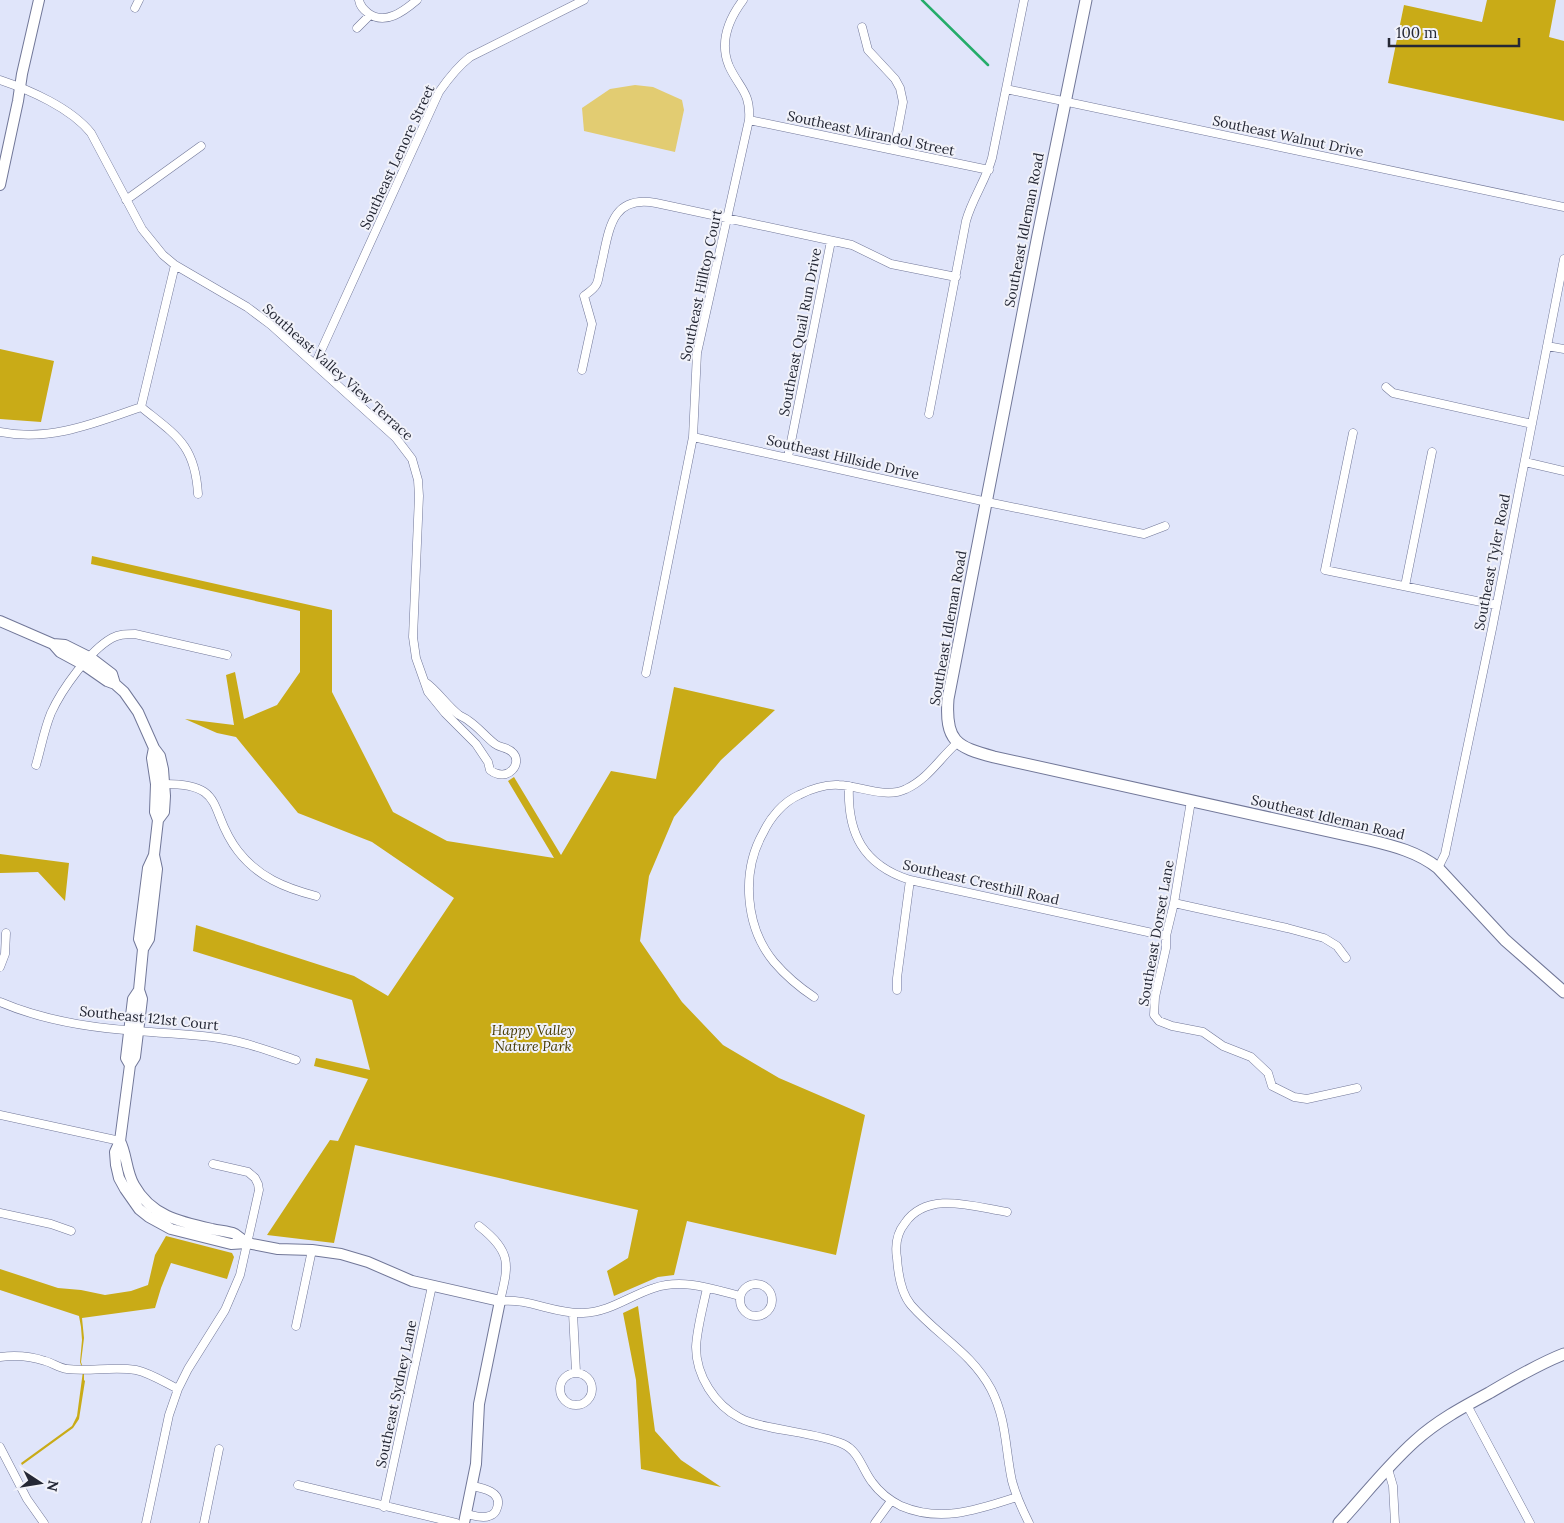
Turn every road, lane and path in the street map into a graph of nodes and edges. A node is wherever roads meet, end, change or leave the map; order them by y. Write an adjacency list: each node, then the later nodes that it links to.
1 (39, 0): 14 (street)
2 (139, 0): 9 (street)
3 (359, 0): 10 (street)
4 (418, 0): 10 (street)
5 (584, 0): 31 (street, Southeast Lenore Street)
6 (743, 0): 17 (street, Southeast Hilltop Court)
7 (1024, 0): 15 (street)
8 (1086, 0): 16 (main road, Southeast Idleman Road)
9 (134, 8)
10 (370, 15): 12 (street)
11 (862, 27): 19 (street)
12 (357, 28)
13 (0, 80): 14 (street, Southeast Valley View Terrace)
14 (20, 88): 21 (street); 22 (street, Southeast Valley View Terrace)
15 (1006, 89): 16 (street, Southeast Walnut Drive); 20 (street)
16 (1065, 102): 23 (street, Southeast Walnut Drive); 45 (main road, Southeast Idleman Road)
17 (748, 120): 19 (street, Southeast Mirandol Street); 24 (street, Southeast Hilltop Court)
18 (201, 146): 22 (street)
19 (894, 150): 20 (street, Southeast Mirandol Street)
20 (989, 170): 28 (street)
21 (0, 186)
22 (126, 200): 27 (street, Southeast Valley View Terrace)
23 (1564, 207)
24 (728, 218): 25 (street); 32 (street); 39 (street, Southeast Hilltop Court)
25 (831, 240): 28 (street); 41 (street, Southeast Quail Run Drive)
26 (1564, 260): 29 (street, Southeast Tyler Road)
27 (175, 265): 31 (street, Southeast Valley View Terrace); 34 (street)
28 (956, 277): 35 (street)
29 (1547, 346): 30 (street); 36 (street, Southeast Tyler Road)
30 (1564, 349)
31 (315, 364): 53 (street, Southeast Valley View Terrace)
32 (582, 370)
33 (1386, 387): 36 (street)
34 (141, 407): 37 (street); 44 (street)
35 (929, 414)
36 (1532, 424): 42 (street, Southeast Tyler Road)
37 (0, 432)
38 (1353, 433): 47 (street)
39 (693, 437): 41 (street, Southeast Hillside Drive); 52 (street, Southeast Hilltop Court)
40 (1432, 452): 47 (street)
41 (788, 458): 45 (street, Southeast Hillside Drive)
42 (1525, 462): 43 (street); 48 (street, Southeast Tyler Road)
43 (1564, 471)
44 (198, 494)
45 (987, 502): 46 (street, Southeast Hillside Drive); 54 (main road, Southeast Idleman Road)
46 (1165, 526)
47 (1405, 586): 48 (street)
48 (1496, 605): 59 (street, Southeast Tyler Road)
49 (0, 621): 51 (street)
50 (227, 654): 51 (street)
51 (87, 661): 55 (street); 56 (street)
52 (646, 673)
53 (425, 682): 53 (street, Southeast Valley View Terrace)
54 (957, 743): 57 (street); 58 (main road, Southeast Idleman Road)
55 (36, 765)
56 (160, 784): 61 (street); 71 (street)
57 (849, 786): 60 (street, Southeast Cresthill Road); 69 (street)
58 (1191, 801): 59 (main road, Southeast Idleman Road); 62 (street, Southeast Dorset Lane)
59 (1438, 868): 68 (main road, Southeast Idleman Road)
60 (910, 880): 64 (street, Southeast Cresthill Road); 67 (street)
61 (316, 896)
62 (1174, 903): 64 (street, Southeast Dorset Lane); 65 (street)
63 (6, 933): 66 (street)
64 (1166, 936): 73 (street, Southeast Dorset Lane)
65 (1346, 958)
66 (0, 967)
67 (897, 990)
68 (1564, 992)
69 (814, 998)
70 (0, 1002): 71 (street, Southeast 121st Court)
71 (134, 1031): 72 (street, Southeast 121st Court); 75 (street)
72 (296, 1060)
73 (1357, 1088)
74 (0, 1114): 75 (street)
75 (120, 1141): 81 (street)
76 (213, 1164): 81 (street)
77 (0, 1212): 80 (street)
78 (1007, 1212): 99 (street)
79 (479, 1226): 86 (street)
80 (71, 1231)
81 (247, 1243): 82 (street); 92 (street)
82 (312, 1250): 83 (street); 88 (street)
83 (432, 1286): 86 (street); 101 (street, Southeast Sydney Lane)
84 (707, 1288): 85 (street); 87 (street); 100 (street)
85 (740, 1296): 85 (street)
86 (500, 1301): 87 (street); 98 (street)
87 (573, 1313): 91 (street)
88 (296, 1326)
89 (1564, 1354): 93 (main road)
90 (0, 1357): 92 (street)
91 (576, 1372): 91 (street)
92 (178, 1389): 104 (street)
93 (1467, 1405): 96 (main road); 111 (street)
94 (0, 1447): 103 (street)
95 (219, 1448): 105 (street)
96 (1388, 1470): 109 (main road); 110 (street)
97 (298, 1485): 101 (street)
98 (472, 1486): 102 (street); 102 (street)
99 (1017, 1497): 100 (street); 108 (street)
100 (891, 1501): 107 (street)
101 (384, 1507): 106 (street)
102 (465, 1518)
103 (44, 1523)
104 (146, 1523)
105 (204, 1523)
106 (456, 1523)
107 (875, 1523)
108 (1029, 1523)
109 (1339, 1523)
110 (1395, 1523)
111 (1530, 1523)

